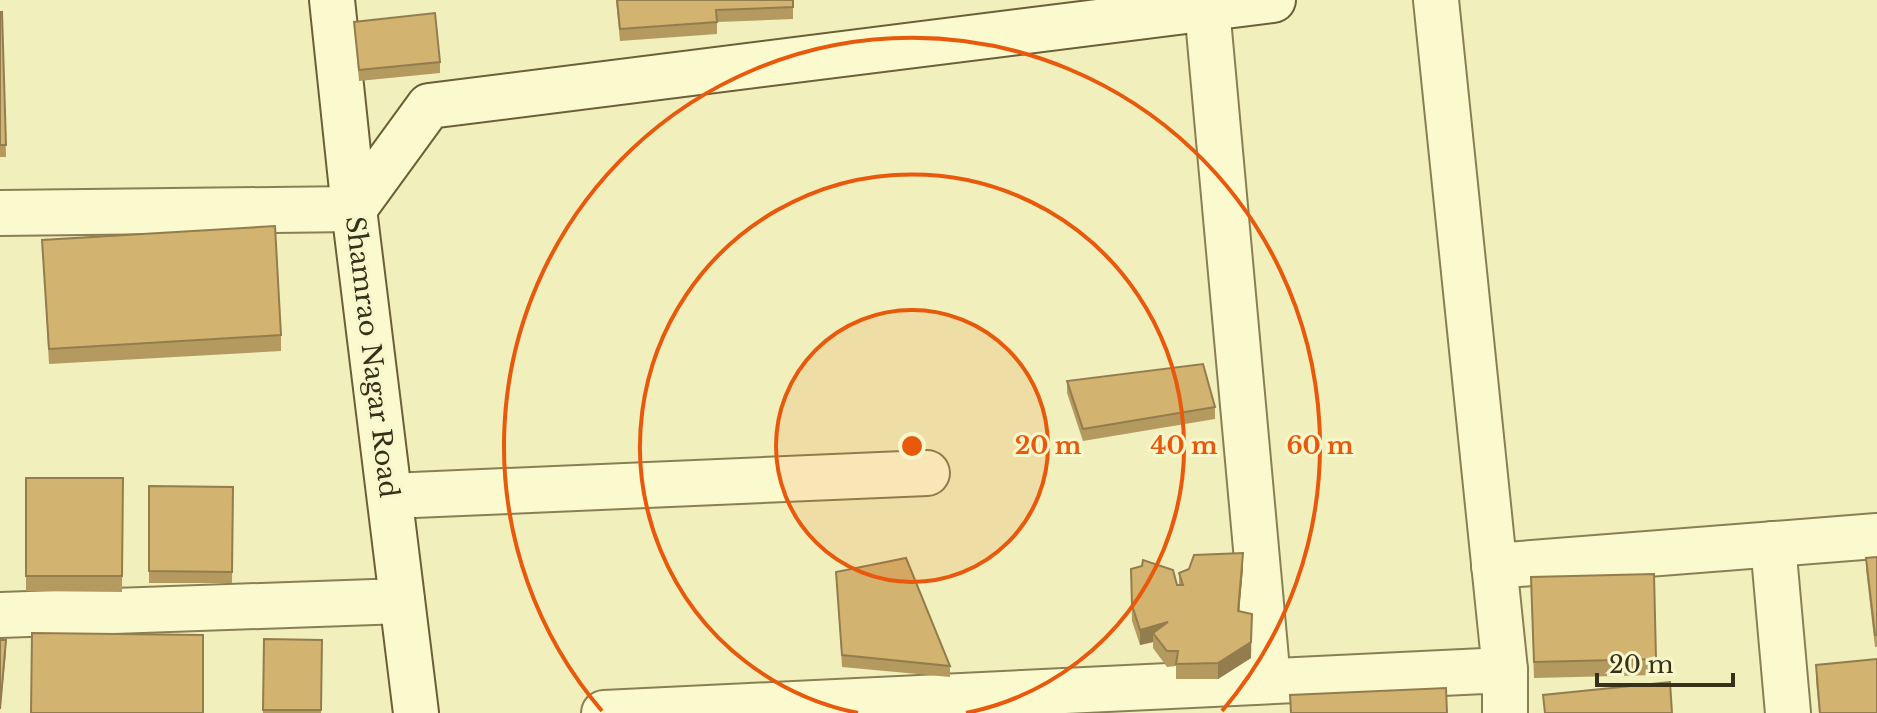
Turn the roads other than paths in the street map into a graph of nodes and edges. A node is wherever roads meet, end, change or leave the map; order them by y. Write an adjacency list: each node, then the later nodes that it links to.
1 (332, 0): 5 (street, Shamrao Nagar Road)
2 (1273, 0): 4 (street)
3 (1436, 0): 11 (street)
4 (1207, 8): 5 (street); 15 (street)
5 (354, 209): 6 (street); 8 (street, Shamrao Nagar Road)
6 (0, 213)
7 (927, 473): 8 (street)
8 (390, 496): 12 (street, Shamrao Nagar Road)
9 (1877, 536): 10 (street)
10 (1773, 544): 11 (street); 19 (street)
11 (1494, 566): 14 (street)
12 (402, 601): 13 (street); 16 (street, Shamrao Nagar Road)
13 (0, 615)
14 (1505, 670): 15 (street); 18 (street)
15 (1268, 681): 17 (street)
16 (416, 713)
17 (604, 713)
18 (1505, 713)
19 (1788, 713)

